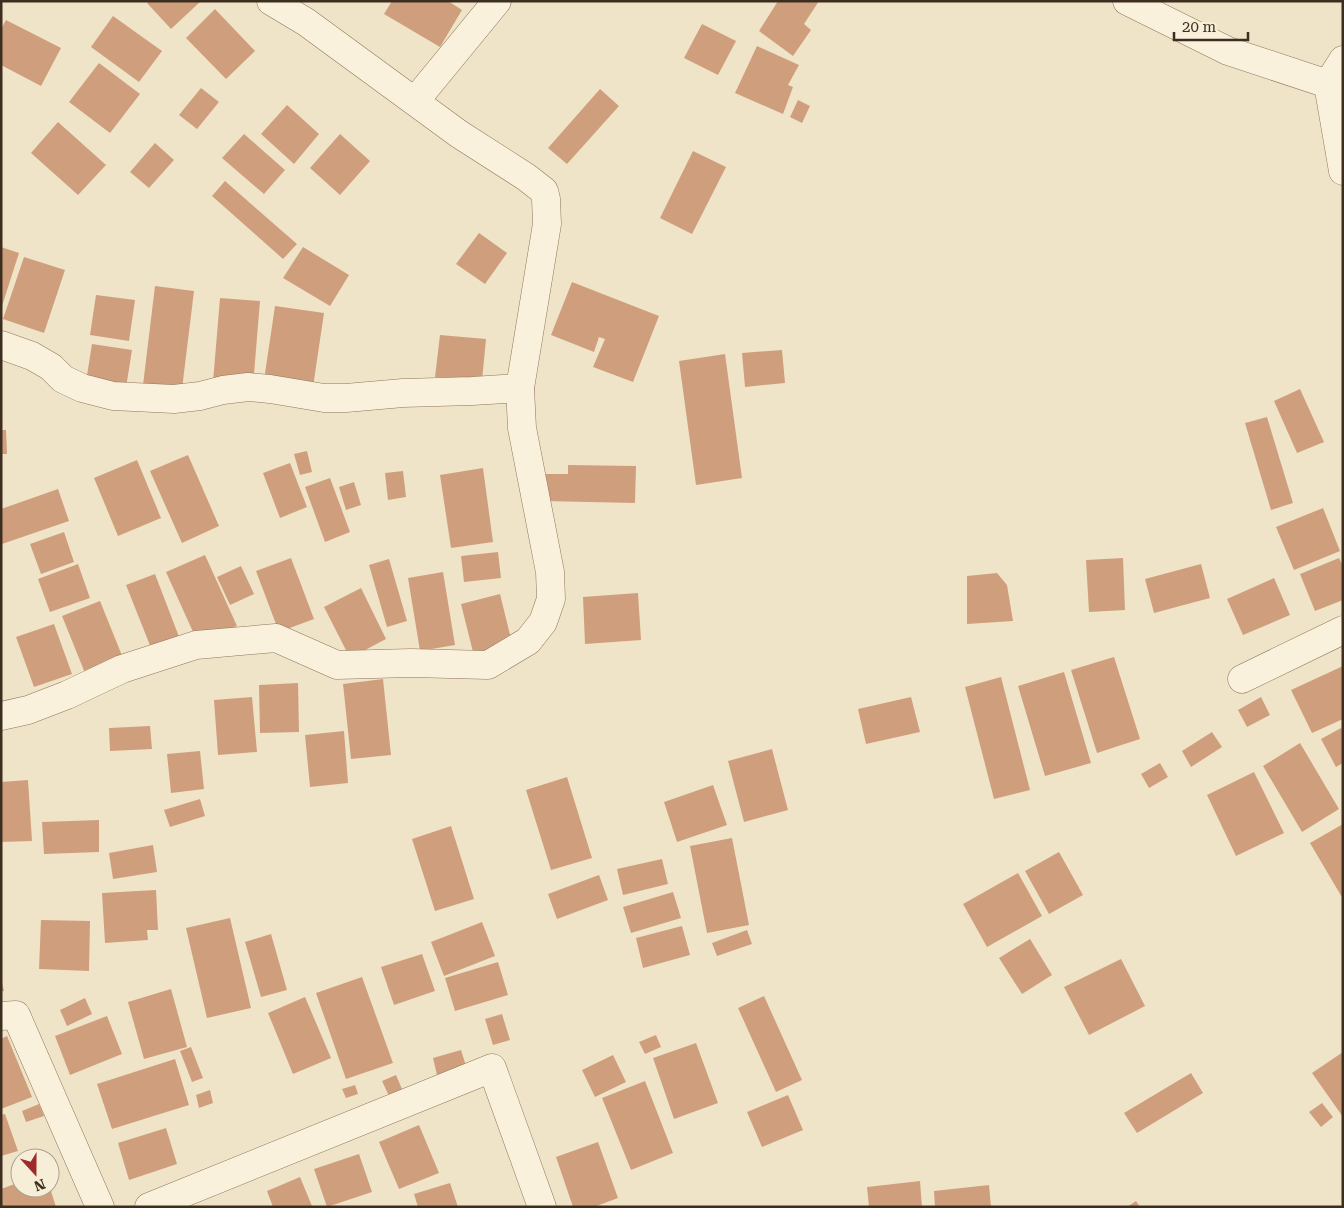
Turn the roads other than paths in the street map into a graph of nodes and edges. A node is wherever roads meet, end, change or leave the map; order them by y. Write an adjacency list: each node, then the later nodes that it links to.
1 (271, 1): 6 (street)
2 (497, 1): 6 (street)
3 (1127, 1): 5 (street)
4 (1343, 60): 5 (street)
5 (1328, 84): 7 (street)
6 (415, 101): 9 (street)
7 (1343, 171)
8 (1, 345): 9 (street)
9 (520, 388): 12 (street)
10 (1343, 630): 11 (street)
11 (1242, 679)
12 (1, 716)
13 (1, 1016): 14 (street)
14 (100, 1207)
15 (149, 1207): 16 (street)
16 (542, 1207)

